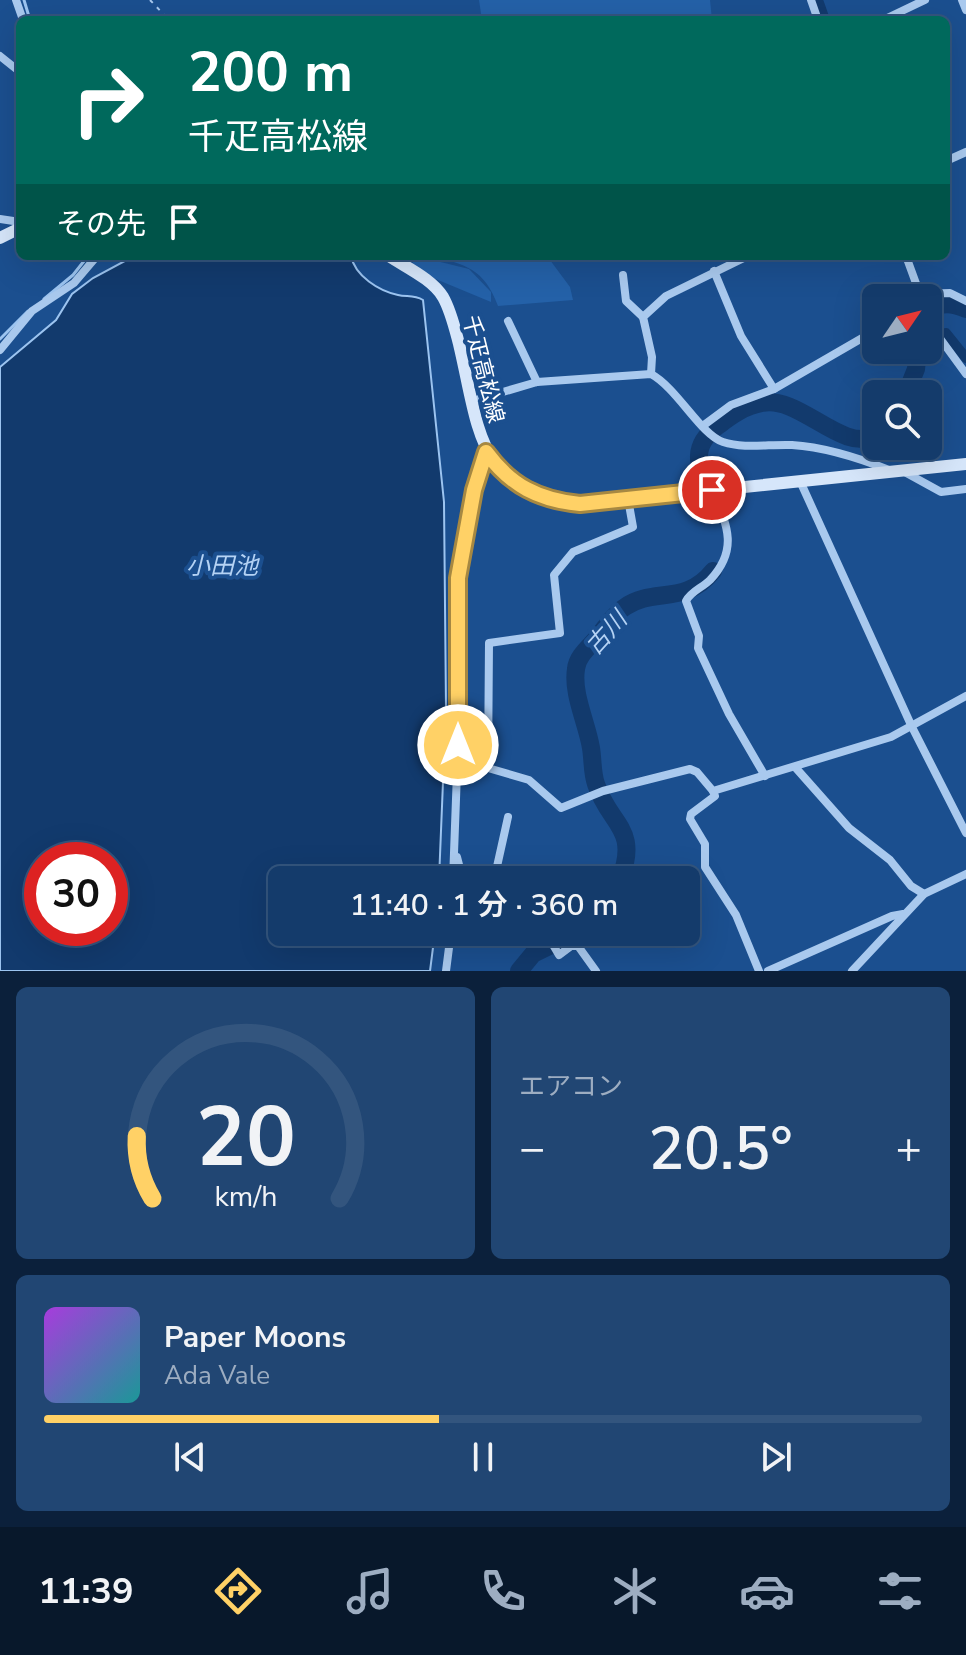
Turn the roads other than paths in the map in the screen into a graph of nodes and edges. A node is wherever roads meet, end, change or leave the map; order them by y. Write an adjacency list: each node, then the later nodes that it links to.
1 (925, 0): 4 (street)
2 (962, 0): 3 (street)
3 (966, 10)
4 (891, 16)
5 (0, 56): 6 (street)
6 (16, 69)
7 (94, 260): 20 (street)
8 (395, 260): 25 (main road, 千疋高松線)
9 (739, 260): 11 (street)
10 (907, 260): 13 (street)
11 (714, 271): 16 (street); 24 (street)
12 (623, 275): 16 (street)
13 (916, 284)
14 (942, 294): 15 (street)
15 (966, 301)
16 (643, 317): 21 (street)
17 (508, 321): 23 (street)
18 (862, 338): 24 (street)
19 (942, 339): 22 (street)
20 (0, 350)
21 (651, 374): 23 (street); 26 (street)
22 (966, 374)
23 (537, 382): 25 (street)
24 (774, 389): 26 (street)
25 (472, 401): 27 (main road, 千疋高松線)
26 (705, 427): 29 (street)
27 (486, 452): 33 (main road, 千疋高松線); 41 (street)
28 (966, 464): 29 (main road, 千疋高松線)
29 (896, 471): 30 (main road, 千疋高松線); 31 (street)
30 (800, 481): 32 (main road, 千疋高松線); 35 (street)
31 (966, 489)
32 (707, 490): 33 (main road, 千疋高松線); 37 (street)
33 (628, 499): 38 (street)
34 (966, 696): 35 (street)
35 (912, 727): 36 (street); 40 (street)
36 (795, 767): 37 (street); 46 (street)
37 (765, 776): 38 (street)
38 (713, 791): 54 (street)
39 (508, 817): 44 (street)
40 (966, 833)
41 (454, 848): 42 (street); 43 (street)
42 (453, 866)
43 (459, 866)
44 (497, 866)
45 (966, 874): 46 (street)
46 (924, 894): 47 (street)
47 (904, 914): 55 (street); 56 (street)
48 (449, 946): 52 (street)
49 (554, 946): 50 (street)
50 (571, 946)
51 (578, 946): 53 (street)
52 (446, 971)
53 (596, 971)
54 (759, 971)
55 (768, 971)
56 (852, 971)

